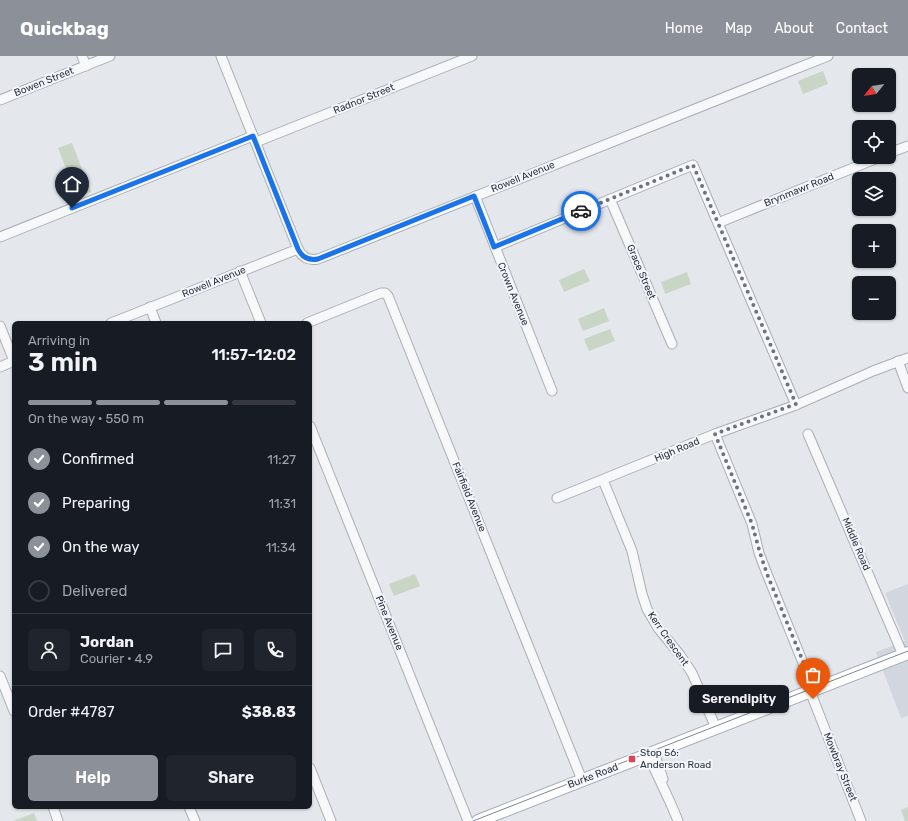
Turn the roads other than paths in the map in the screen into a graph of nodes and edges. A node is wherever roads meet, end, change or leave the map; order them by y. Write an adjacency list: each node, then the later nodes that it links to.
1 (82, 56): 6 (street)
2 (110, 56): 6 (street, Bowen Street)
3 (221, 56): 8 (street)
4 (472, 56): 8 (street, Radnor Street)
5 (828, 56): 12 (street, Rowell Avenue)
6 (86, 66): 7 (street, Bowen Street)
7 (0, 100)
8 (254, 139): 15 (street, Radnor Street); 17 (street)
9 (908, 146): 10 (street)
10 (896, 151)
11 (863, 164): 14 (street, Brynmawr Road)
12 (474, 196): 16 (street, Crown Avenue); 17 (street, Rowell Avenue)
13 (610, 199): 14 (street); 16 (street); 25 (street, Grace Street)
14 (718, 223): 33 (street)
15 (0, 237)
16 (494, 247): 32 (street, Crown Avenue)
17 (298, 249): 18 (street, Rowell Avenue)
18 (240, 271): 19 (street, Rowell Avenue); 22 (street)
19 (150, 307): 20 (street, Rowell Avenue); 21 (street)
20 (116, 321)
21 (155, 321)
22 (260, 321)
23 (312, 321): 46 (street, Fairfield Avenue)
24 (0, 326): 26 (street)
25 (672, 344)
26 (12, 356)
27 (908, 358): 29 (street, High Road)
28 (12, 362): 30 (street)
29 (898, 362): 31 (street); 33 (street, High Road)
30 (0, 367)
31 (908, 388)
32 (552, 391)
33 (796, 404): 35 (street, High Road)
34 (312, 431): 52 (street, Pine Avenue)
35 (715, 434): 37 (street, High Road); 41 (street, Mowbray Street)
36 (808, 434): 39 (street, Middle Road)
37 (603, 480): 38 (street, High Road); 43 (street, Kerr Crescent)
38 (557, 498)
39 (905, 654): 41 (main road, Burke Road)
40 (0, 676): 42 (street)
41 (812, 690): 43 (main road, Burke Road); 55 (street, Mowbray Street)
42 (12, 705)
43 (716, 728): 44 (main road, Burke Road)
44 (651, 754): 46 (main road, Burke Road); 54 (street)
45 (312, 773): 51 (street)
46 (582, 780): 53 (main road, Burke Road)
47 (54, 809): 49 (street)
48 (190, 809): 50 (street)
49 (58, 821)
50 (195, 821)
51 (331, 821)
52 (468, 821)
53 (478, 821)
54 (678, 821)
55 (861, 821)

